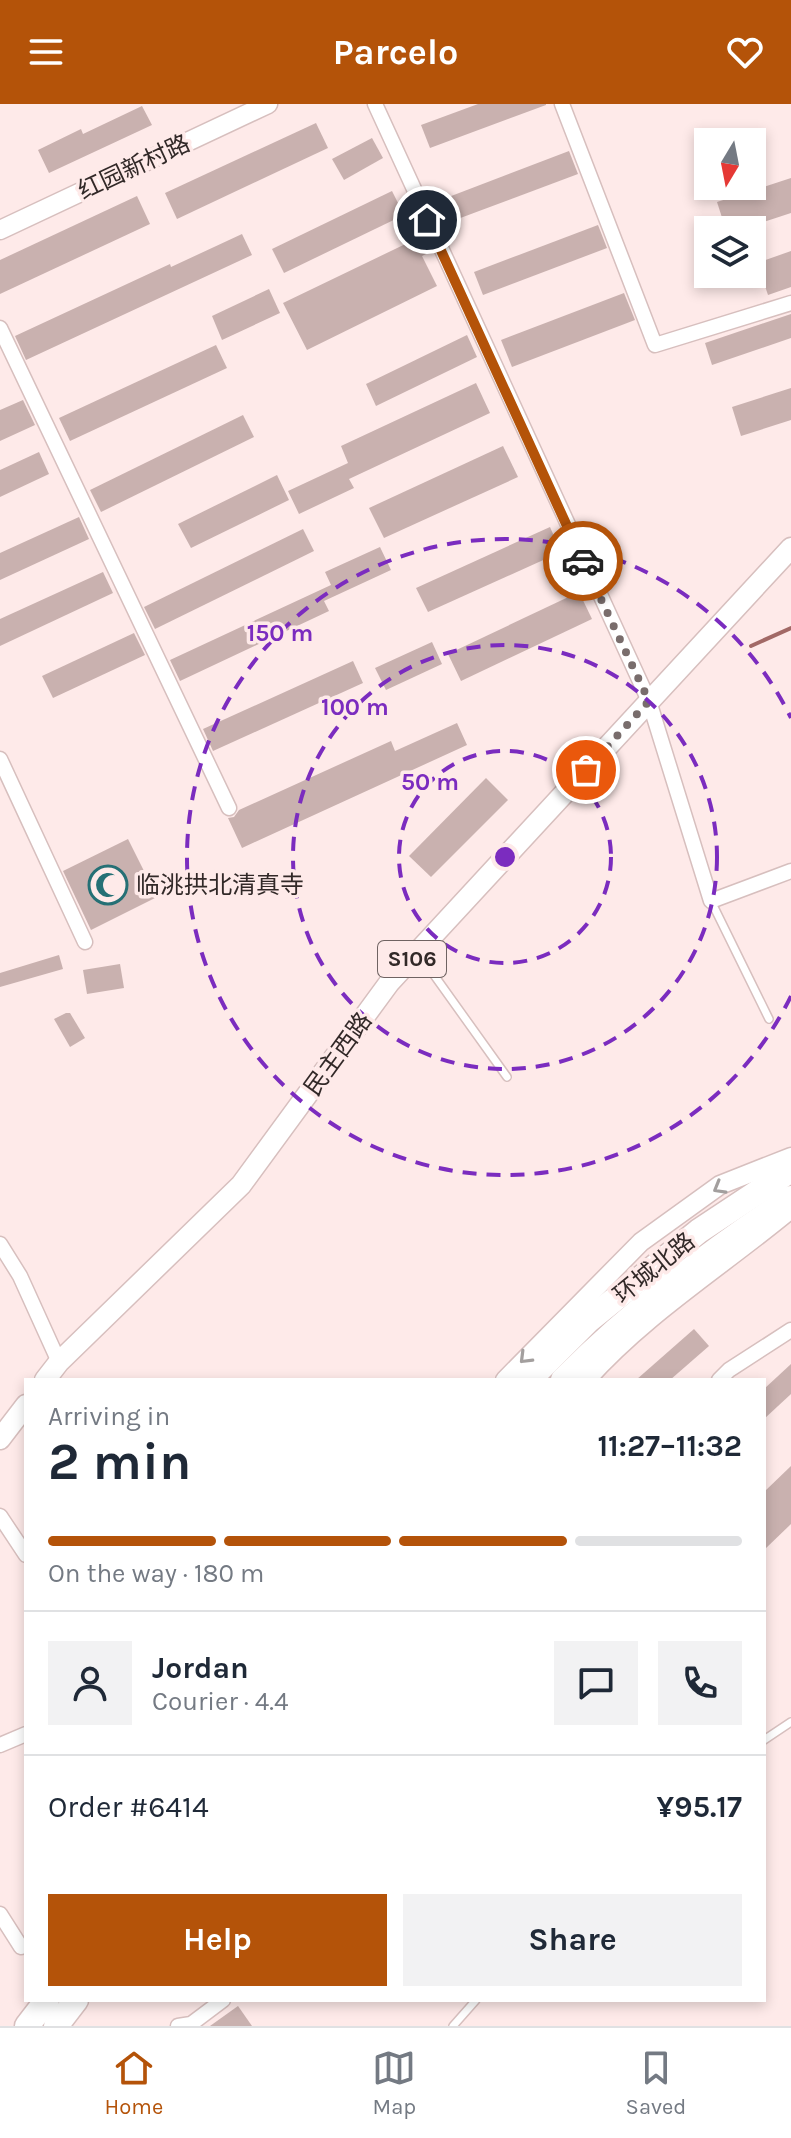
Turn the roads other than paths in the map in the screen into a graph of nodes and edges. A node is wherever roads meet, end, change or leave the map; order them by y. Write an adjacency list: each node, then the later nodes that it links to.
1 (268, 104): 4 (main road, 红园新村路)
2 (375, 104): 8 (street)
3 (562, 104): 5 (street)
4 (0, 230)
5 (791, 303)
6 (0, 328): 10 (street)
7 (791, 548): 8 (main road, 民主西路 / S106)
8 (649, 701): 12 (street); 14 (main road, 民主西路 / S106)
9 (0, 759): 13 (street)
10 (229, 808)
11 (791, 871): 12 (street)
12 (711, 901): 15 (lane)
13 (85, 942)
14 (418, 952): 16 (lane); 23 (main road, 民主西路 / S106)
15 (769, 1019)
16 (507, 1077)
17 (791, 1157): 25 (main road, one-way to 25)
18 (791, 1170): 26 (highway, 环城北路)
19 (791, 1198): 27 (highway, 环城北路)
20 (791, 1208): 28 (main road)
21 (0, 1244): 23 (street)
22 (791, 1330): 29 (street)
23 (59, 1362): 24 (main road, 民主西路 / S106)
24 (47, 1378)
25 (507, 1378)
26 (531, 1378)
27 (565, 1378)
28 (588, 1378)
29 (721, 1378)
30 (24, 1408): 31 (main road)
31 (0, 1439)
32 (0, 1516): 33 (street)
33 (24, 1552)
34 (791, 1722): 36 (lane)
35 (24, 1735): 37 (street)
36 (766, 1739)
37 (0, 1745)
38 (0, 1914): 39 (street)
39 (21, 1947)
40 (36, 2002): 46 (main road)
41 (45, 2002): 47 (highway)
42 (74, 2002): 48 (highway)
43 (87, 2002): 49 (main road)
44 (220, 2002): 50 (street)
45 (474, 2002): 51 (lane)
46 (18, 2026)
47 (27, 2026)
48 (56, 2026)
49 (68, 2026)
50 (178, 2026)
51 (453, 2026)

